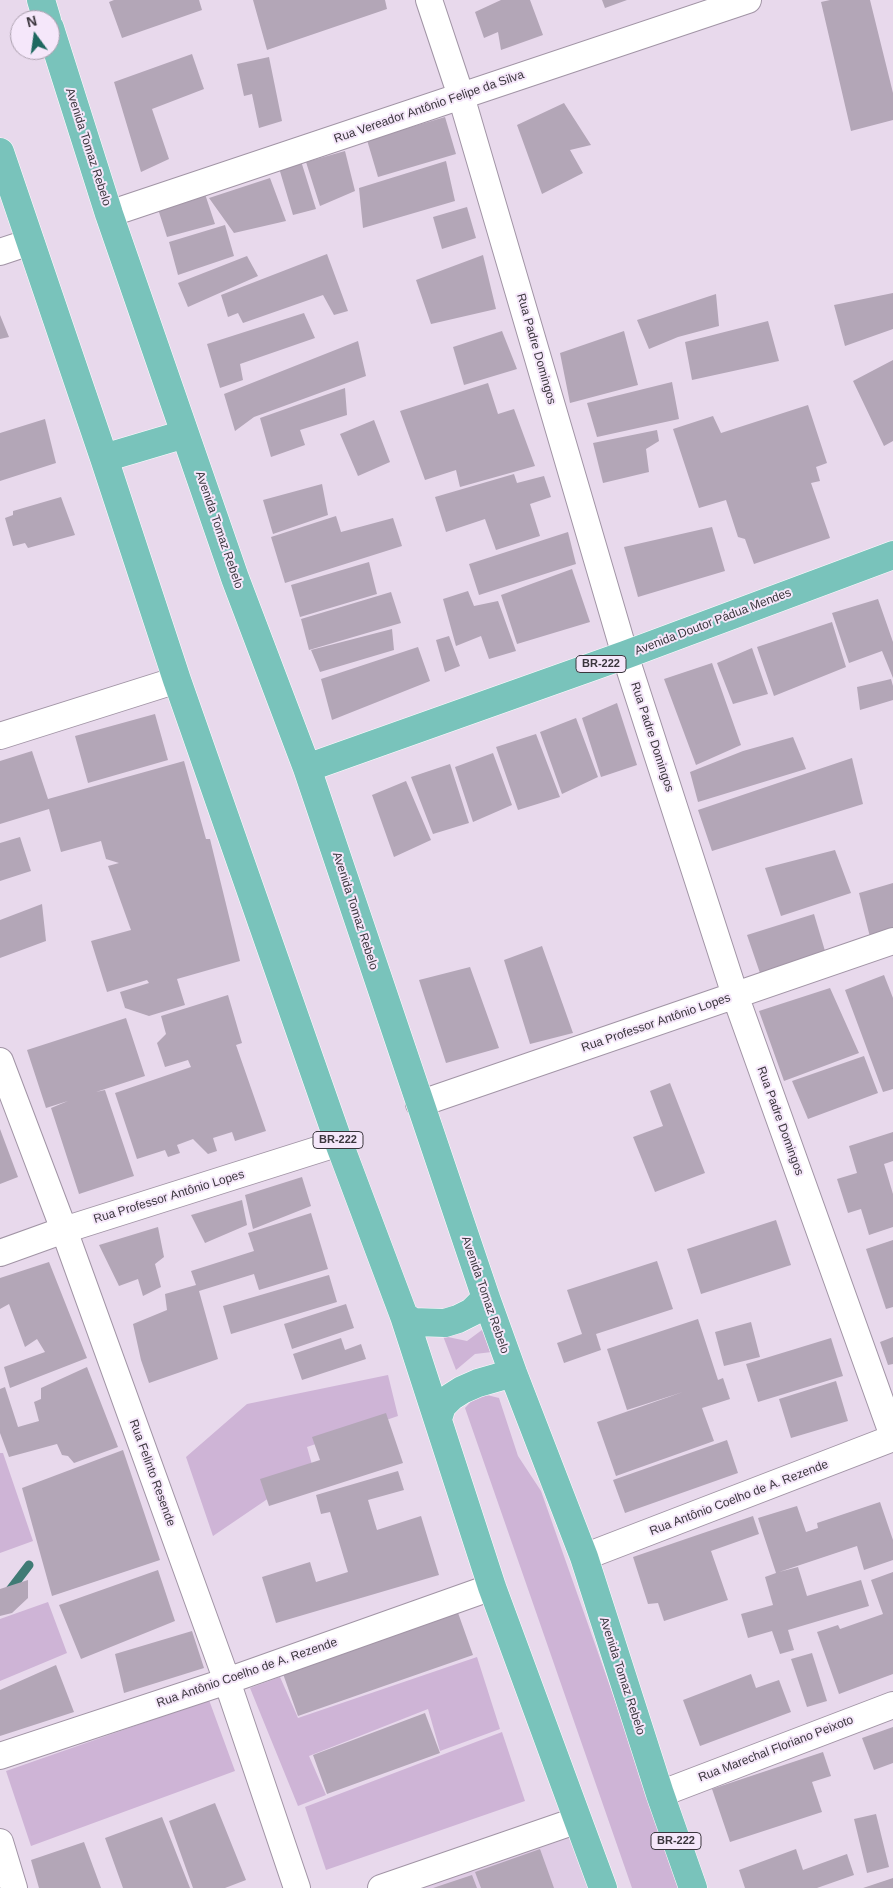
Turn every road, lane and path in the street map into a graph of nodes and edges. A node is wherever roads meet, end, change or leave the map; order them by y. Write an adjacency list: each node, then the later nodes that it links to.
1 (429, 0): 4 (street, Rua Padre Domingos)
2 (748, 0): 4 (street, Rua Vereador Antônio Felipe da Silva)
3 (60, 60): 6 (main road, Avenida Tomaz Rebelo)
4 (461, 96): 6 (street, Rua Vereador Antônio Felipe da Silva); 12 (street, Rua Padre Domingos)
5 (0, 152): 7 (main road)
6 (109, 214): 9 (main road, Avenida Tomaz Rebelo)
7 (30, 242): 8 (street); 10 (main road)
8 (0, 252)
9 (185, 434): 10 (main road); 15 (main road, Avenida Tomaz Rebelo / BR-222)
10 (104, 458): 13 (main road, BR-222)
11 (893, 555): 12 (main road, Avenida Doutor Pádua Mendes / BR-222)
12 (626, 655): 15 (main road, Avenida Doutor Pádua Mendes / BR-222); 17 (street, Rua Padre Domingos)
13 (177, 680): 14 (street); 20 (main road, BR-222)
14 (0, 736)
15 (307, 768): 19 (main road, Avenida Tomaz Rebelo / BR-222)
16 (893, 940): 17 (street, Rua Professor Antônio Lopes)
17 (735, 995): 19 (street, Rua Professor Antônio Lopes); 27 (street, Rua Padre Domingos)
18 (0, 1061): 21 (street, Rua Felinto Resende)
19 (419, 1104): 23 (main road, Avenida Tomaz Rebelo / BR-222)
20 (339, 1143): 21 (street, Rua Professor Antônio Lopes); 24 (main road, BR-222)
21 (64, 1230): 22 (street, Rua Professor Antônio Lopes); 30 (street, Rua Felinto Resende)
22 (0, 1253)
23 (486, 1298): 24 (main road); 25 (main road, Avenida Tomaz Rebelo / BR-222)
24 (404, 1316): 26 (main road, BR-222)
25 (513, 1373): 26 (main road); 28 (main road, Avenida Tomaz Rebelo / BR-222)
26 (438, 1419): 29 (main road, BR-222)
27 (893, 1437): 28 (street, Rua Antônio Coelho de A. Rezende)
28 (584, 1557): 33 (main road, Avenida Tomaz Rebelo / BR-222)
29 (492, 1587): 30 (street, Rua Antônio Coelho de A. Rezende); 34 (main road, BR-222)
30 (227, 1681): 32 (street, Rua Antônio Coelho de A. Rezende); 37 (street, Rua Felinto Resende)
31 (893, 1705): 33 (street, Rua Marechal Floriano Peixoto)
32 (0, 1756)
33 (660, 1794): 40 (main road, BR-222)
34 (578, 1820): 38 (street); 39 (main road, BR-222)
35 (0, 1842): 36 (street)
36 (14, 1888)
37 (297, 1888)
38 (381, 1888)
39 (603, 1888)
40 (693, 1888)

